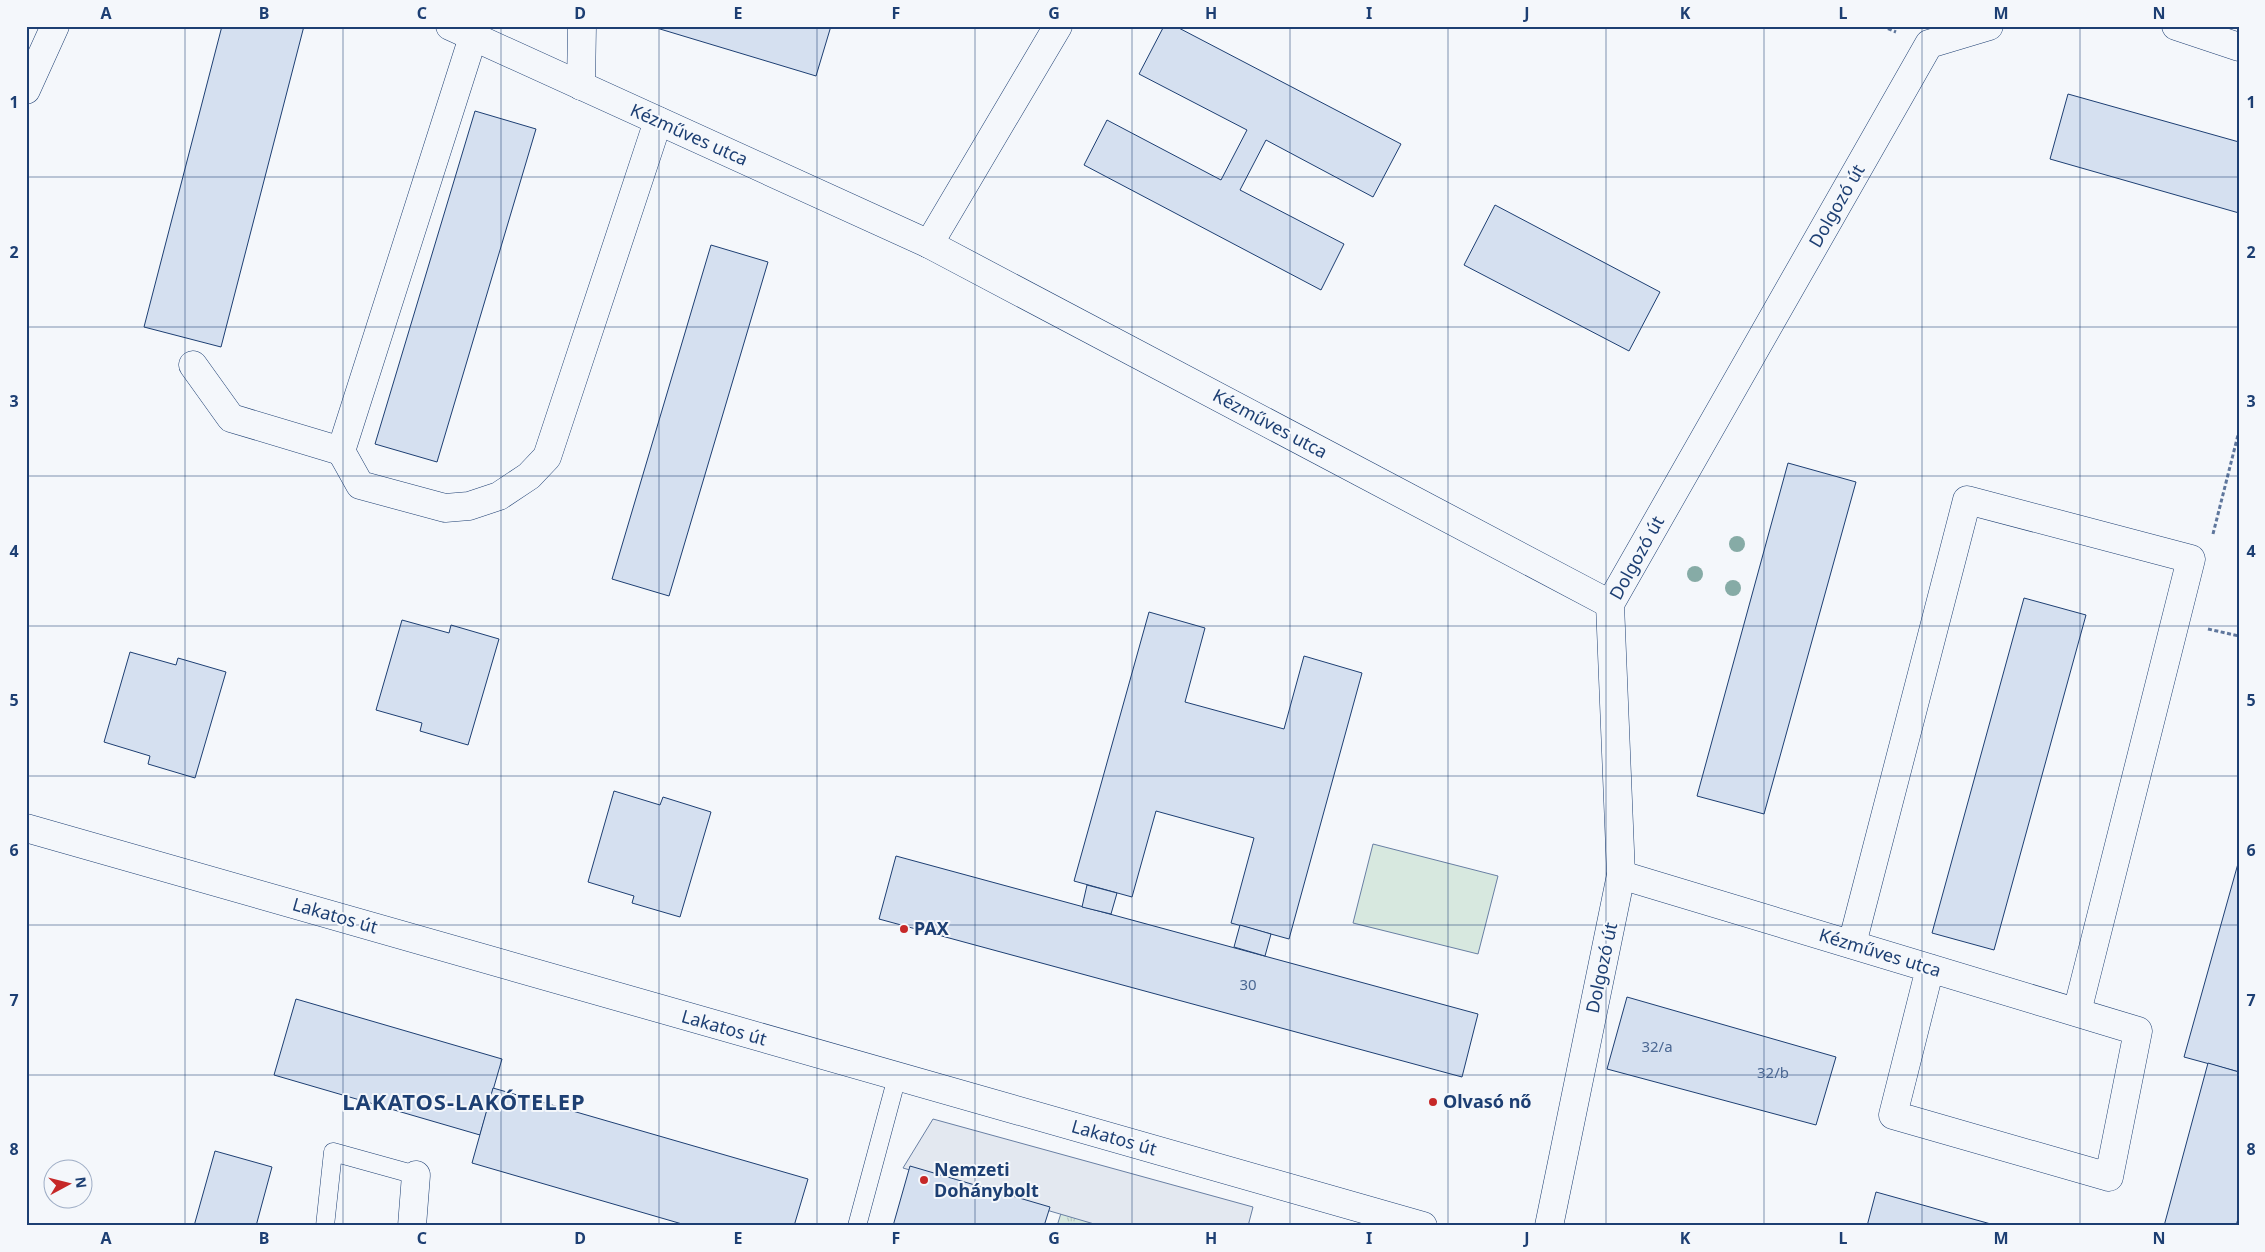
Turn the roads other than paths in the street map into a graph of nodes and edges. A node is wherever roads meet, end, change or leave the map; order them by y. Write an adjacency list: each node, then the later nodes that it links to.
1 (55, 26): 9 (street)
2 (582, 26): 8 (street)
3 (1058, 26): 11 (street)
4 (1989, 26): 14 (street, Dolgozó út)
5 (2176, 26): 7 (street)
6 (461, 32): 8 (street, Kézműves utca); 13 (street)
7 (2239, 47)
8 (581, 86): 10 (street, Kézműves utca)
9 (26, 90)
10 (658, 121): 11 (street, Kézműves utca); 13 (street)
11 (929, 244): 14 (street, Kézműves utca)
12 (193, 365): 13 (street)
13 (341, 451)
14 (1610, 604): 16 (street, Dolgozó út)
15 (26, 828): 20 (street, Lakatos út)
16 (1621, 875): 17 (street, Kézműves utca); 26 (street, Dolgozó út)
17 (1852, 944): 18 (street, Kézműves utca); 19 (street)
18 (1930, 968): 19 (street, Kézműves utca); 19 (street, Kézműves utca)
19 (2077, 1012)
20 (897, 1077): 24 (lane); 25 (street, Lakatos út)
21 (416, 1175): 22 (lane); 23 (street)
22 (325, 1226)
23 (412, 1226)
24 (857, 1226)
25 (1423, 1226)
26 (1549, 1226)

